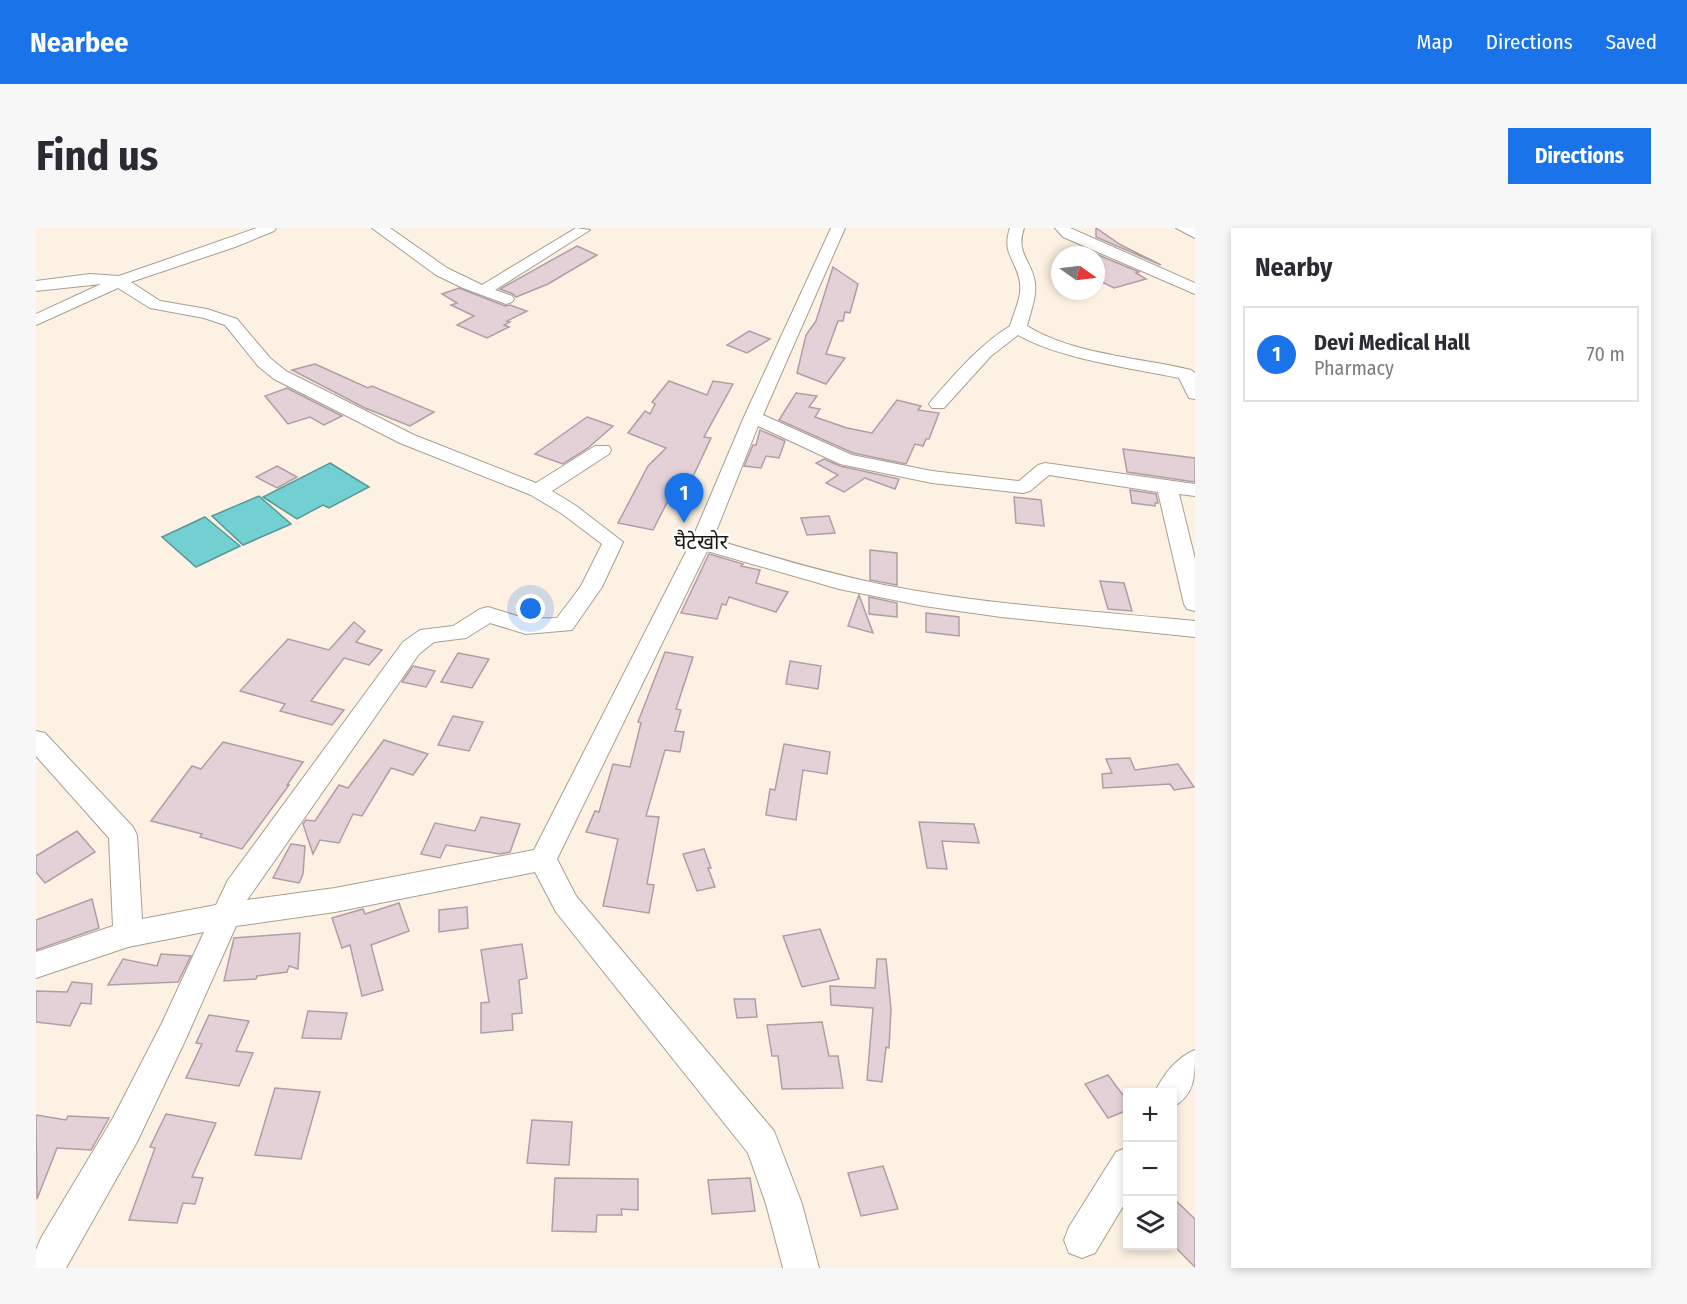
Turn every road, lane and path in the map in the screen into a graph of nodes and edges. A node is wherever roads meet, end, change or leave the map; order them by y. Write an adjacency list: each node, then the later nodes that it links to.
1 (269, 228): 9 (street)
2 (379, 228): 12 (street)
3 (838, 228): 18 (street)
4 (1017, 228): 15 (street)
5 (1062, 228): 11 (street)
6 (1183, 228): 8 (street)
7 (583, 230): 12 (street)
8 (1195, 234)
9 (120, 281): 10 (street); 14 (street); 22 (street)
10 (36, 286)
11 (1195, 290)
12 (484, 291): 13 (street)
13 (506, 299)
14 (36, 320)
15 (1018, 328): 16 (street); 17 (street)
16 (1195, 394)
17 (938, 404)
18 (753, 417): 20 (street); 23 (street)
19 (602, 450): 22 (street)
20 (1167, 487): 21 (street); 24 (street)
21 (1195, 490)
22 (538, 491): 28 (street)
23 (701, 542): 25 (street); 27 (street)
24 (1195, 604)
25 (1195, 629)
26 (36, 740): 29 (street)
27 (543, 859): 28 (street); 36 (street)
28 (227, 915): 29 (street); 35 (street)
29 (128, 934): 30 (street)
30 (36, 965)
31 (1195, 1065): 32 (street)
32 (1175, 1088)
33 (1123, 1172): 34 (street)
34 (1082, 1240)
35 (48, 1268)
36 (801, 1268)

